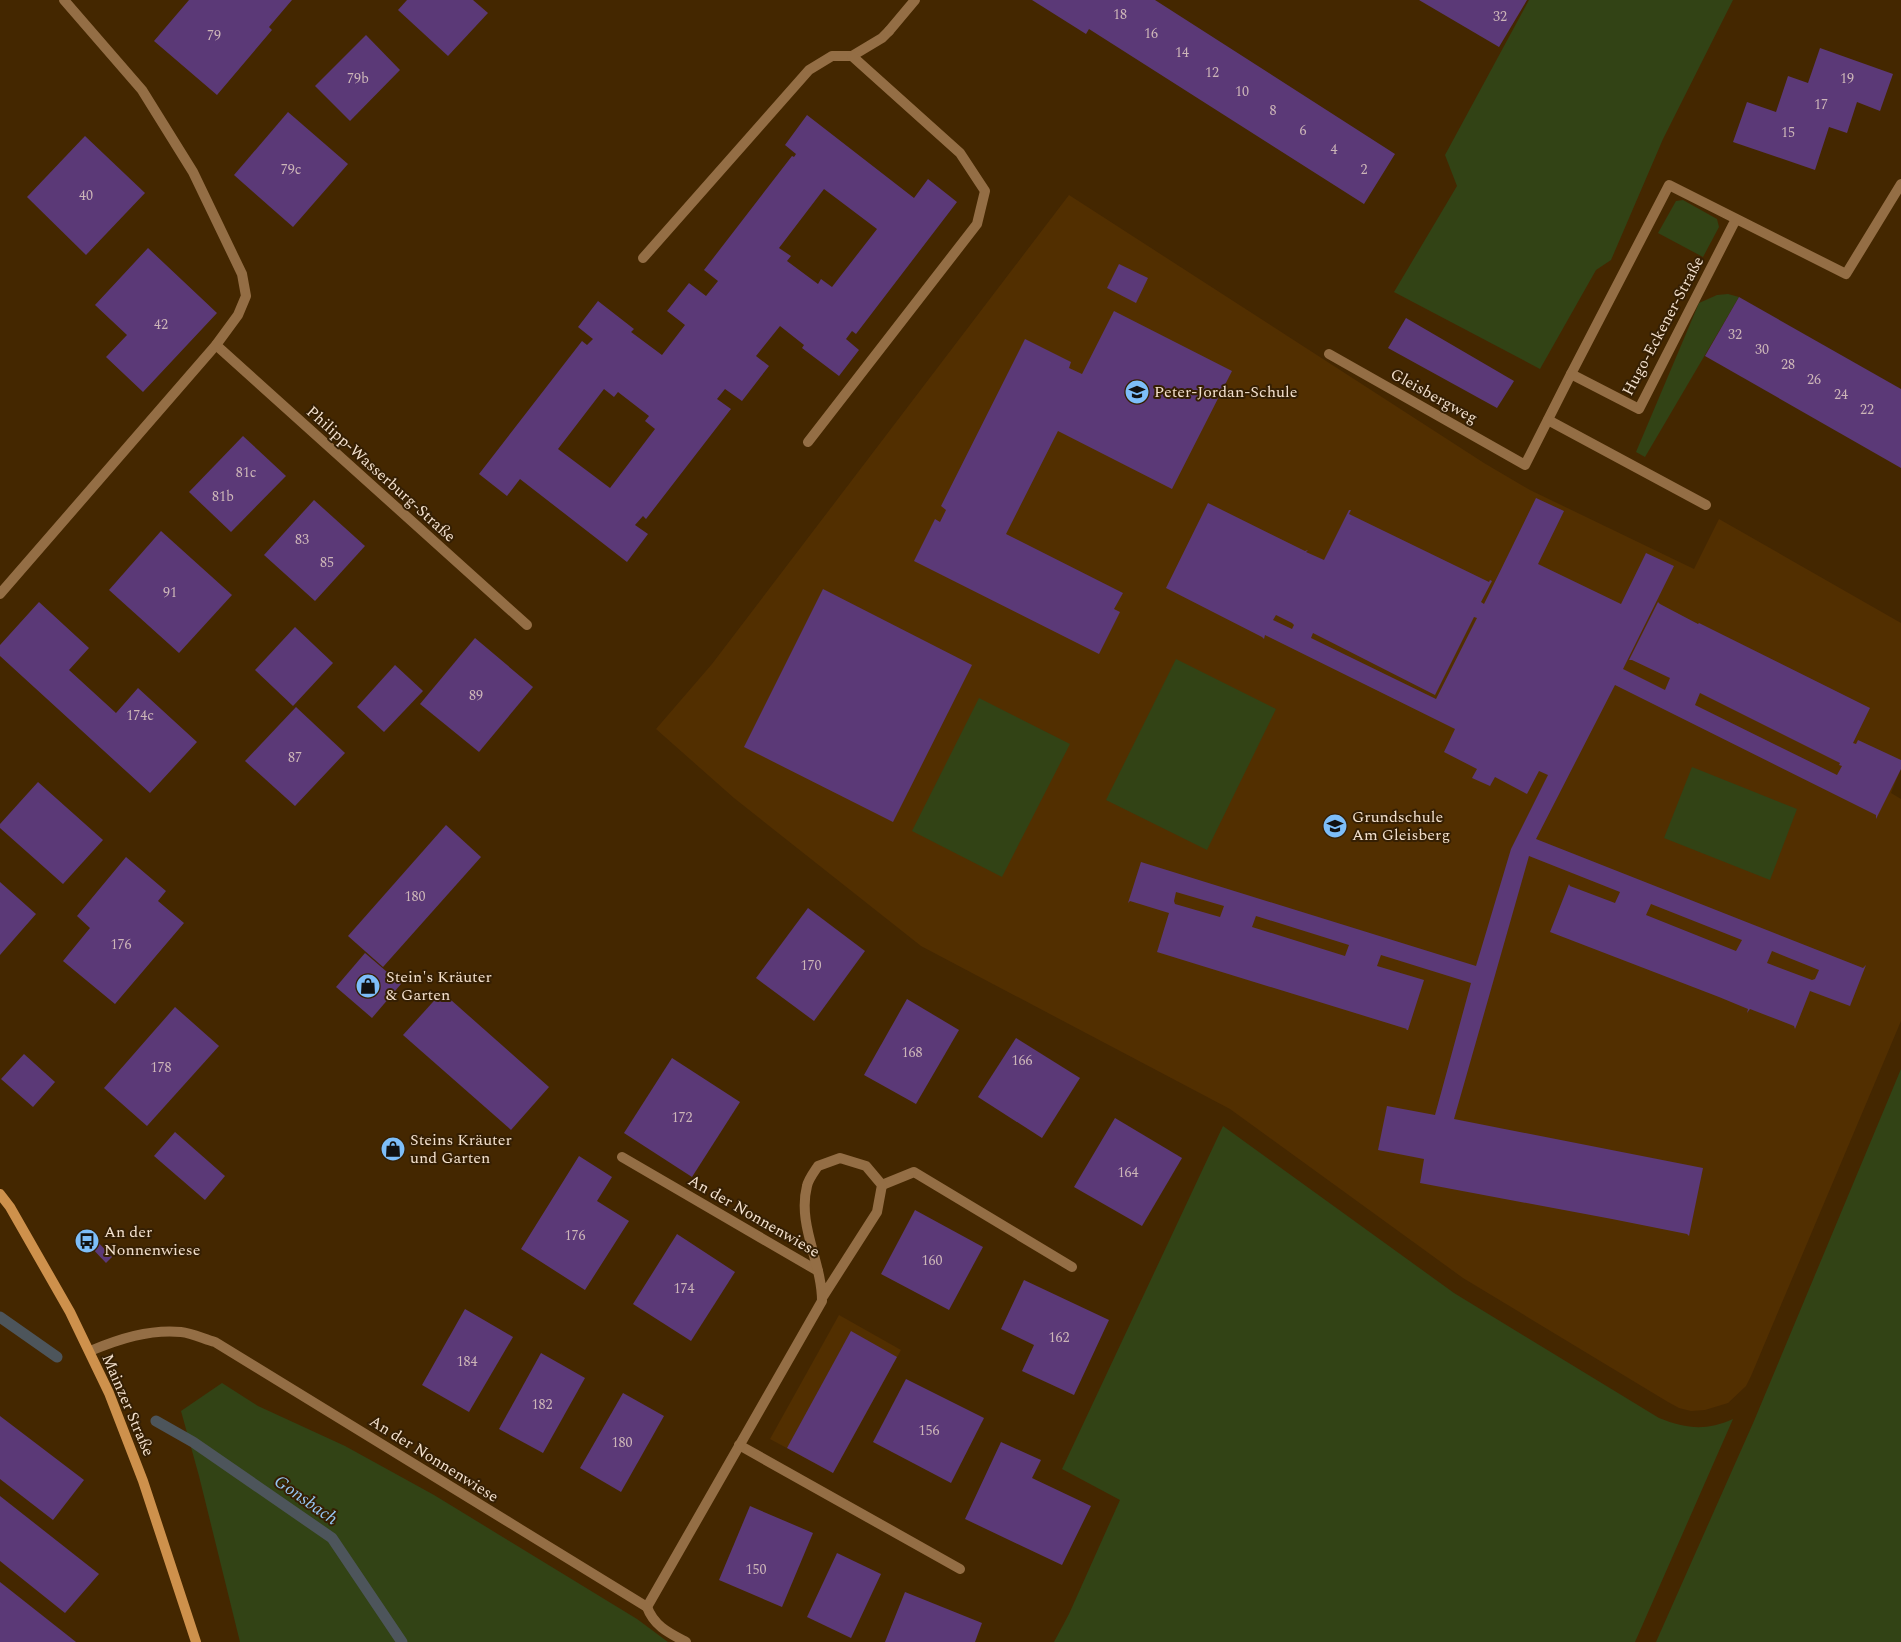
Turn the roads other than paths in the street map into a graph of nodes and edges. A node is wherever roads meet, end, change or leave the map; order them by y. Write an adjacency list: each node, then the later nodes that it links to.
1 (64, 0): 7 (street)
2 (915, 0): 3 (street)
3 (852, 56): 6 (street); 11 (street)
4 (1901, 184): 5 (street)
5 (1736, 219): 9 (street); 9 (street, Hugo-Eckener-Straße)
6 (643, 258)
7 (216, 345): 13 (street); 14 (street, Philipp-Wasserburg-Straße)
8 (1329, 354): 10 (street, Gleisbergweg)
9 (1572, 374): 10 (street)
10 (1548, 420): 12 (street)
11 (808, 442)
12 (1706, 505)
13 (0, 594)
14 (527, 625)
15 (622, 1157): 19 (street, An der Nonnenwiese)
16 (882, 1185): 18 (street); 19 (street, An der Nonnenwiese); 20 (street)
17 (0, 1194): 21 (main road, Mainzer Straße)
18 (1072, 1267)
19 (818, 1271): 20 (street, An der Nonnenwiese)
20 (822, 1298): 22 (street)
21 (90, 1351): 24 (street, An der Nonnenwiese); 25 (main road, Mainzer Straße)
22 (739, 1445): 23 (street); 24 (street)
23 (960, 1569)
24 (647, 1607): 26 (street, An der Nonnenwiese)
25 (196, 1642)
26 (686, 1642)

